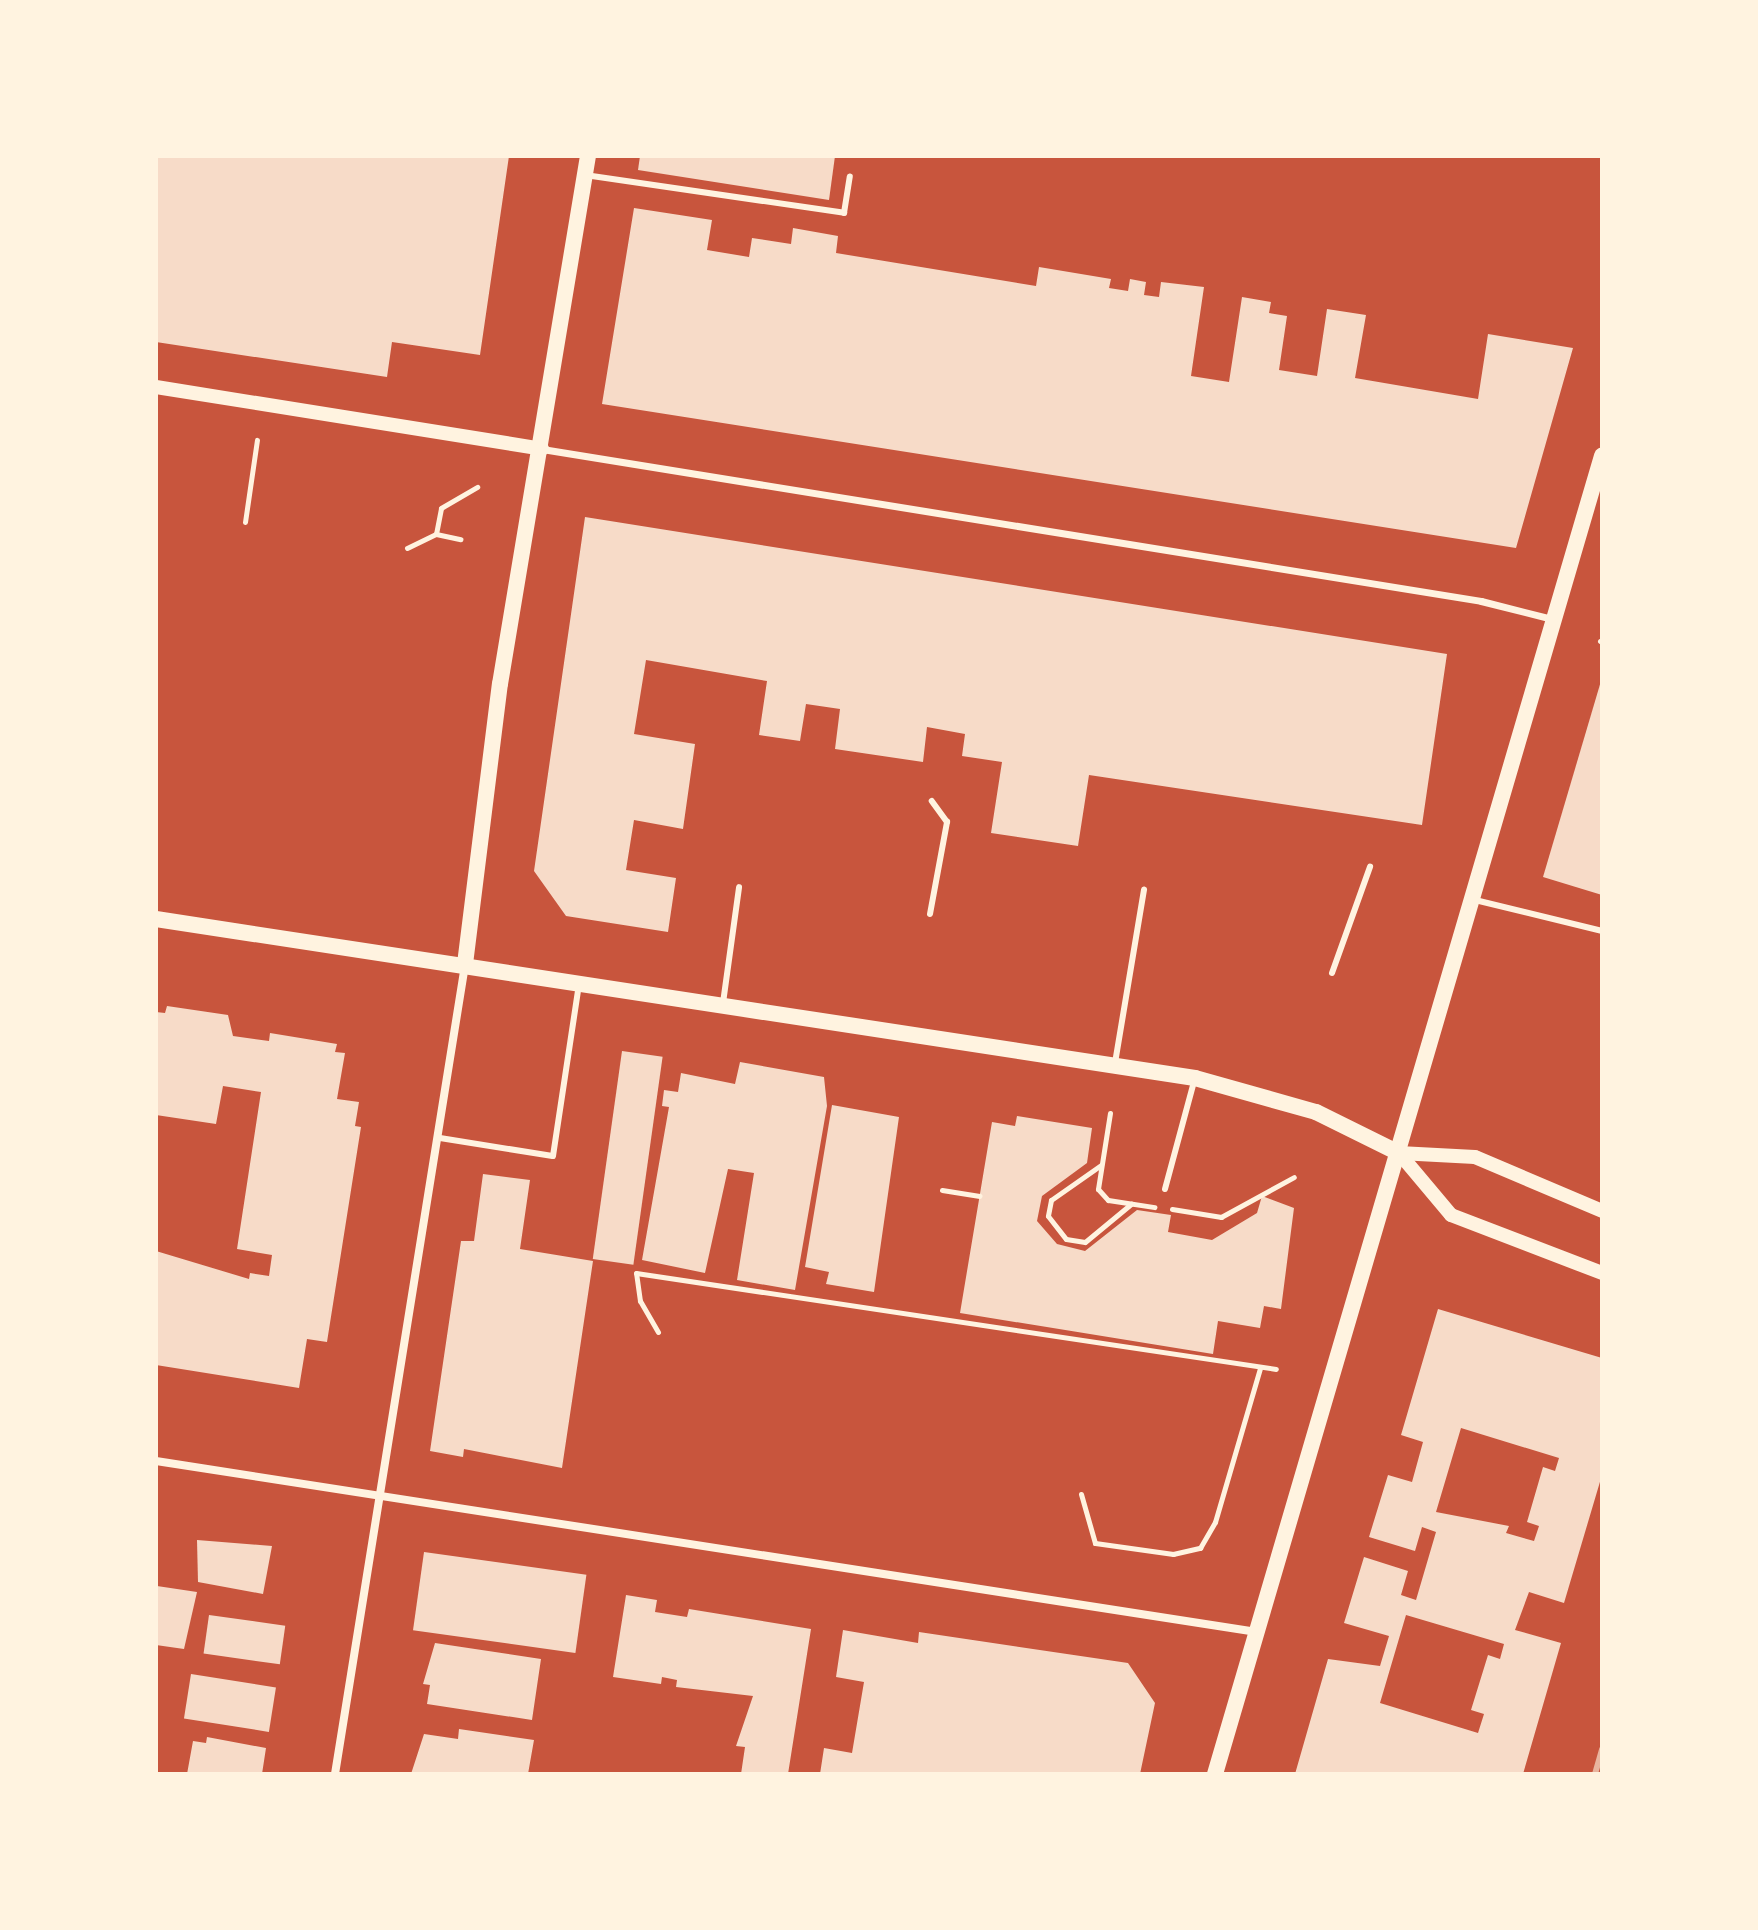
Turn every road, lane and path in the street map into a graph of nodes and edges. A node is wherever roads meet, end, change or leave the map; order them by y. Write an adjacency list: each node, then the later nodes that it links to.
1 (588, 156): 2 (main road)
2 (585, 175): 3 (lane); 6 (main road)
3 (850, 176)
4 (156, 387): 6 (street)
5 (257, 440): 9 (path)
6 (542, 449): 13 (street); 22 (main road)
7 (1601, 460): 13 (main road)
8 (477, 487): 10 (path)
9 (245, 522)
10 (436, 534): 11 (path); 12 (path)
11 (460, 539)
12 (407, 548)
13 (1552, 619): 18 (main road)
14 (932, 801): 19 (lane)
15 (1370, 867): 23 (lane)
16 (739, 887): 25 (lane)
17 (1144, 889): 26 (lane)
18 (1467, 898): 21 (lane); 29 (main road)
19 (930, 914)
20 (156, 919): 22 (main road)
21 (1602, 931)
22 (465, 964): 24 (main road); 28 (street)
23 (1332, 973)
24 (579, 982): 25 (main road); 28 (lane)
25 (723, 1003): 26 (main road)
26 (1115, 1064): 27 (main road)
27 (1195, 1078): 29 (main road); 31 (lane)
28 (440, 1138): 44 (street)
29 (1399, 1153): 37 (street); 38 (street); 45 (main road)
30 (1102, 1165): 36 (path)
31 (1165, 1189)
32 (942, 1190): 33 (path)
33 (980, 1196)
34 (1132, 1203): 36 (path)
35 (1040, 1206): 36 (path)
36 (1050, 1207)
37 (1602, 1211)
38 (1602, 1273)
39 (658, 1332): 40 (path)
40 (1260, 1368): 41 (path); 43 (path)
41 (1276, 1369)
42 (156, 1461): 44 (street)
43 (1081, 1494)
44 (378, 1496): 45 (street); 46 (street)
45 (1258, 1632): 47 (main road)
46 (335, 1774)
47 (1215, 1774)

